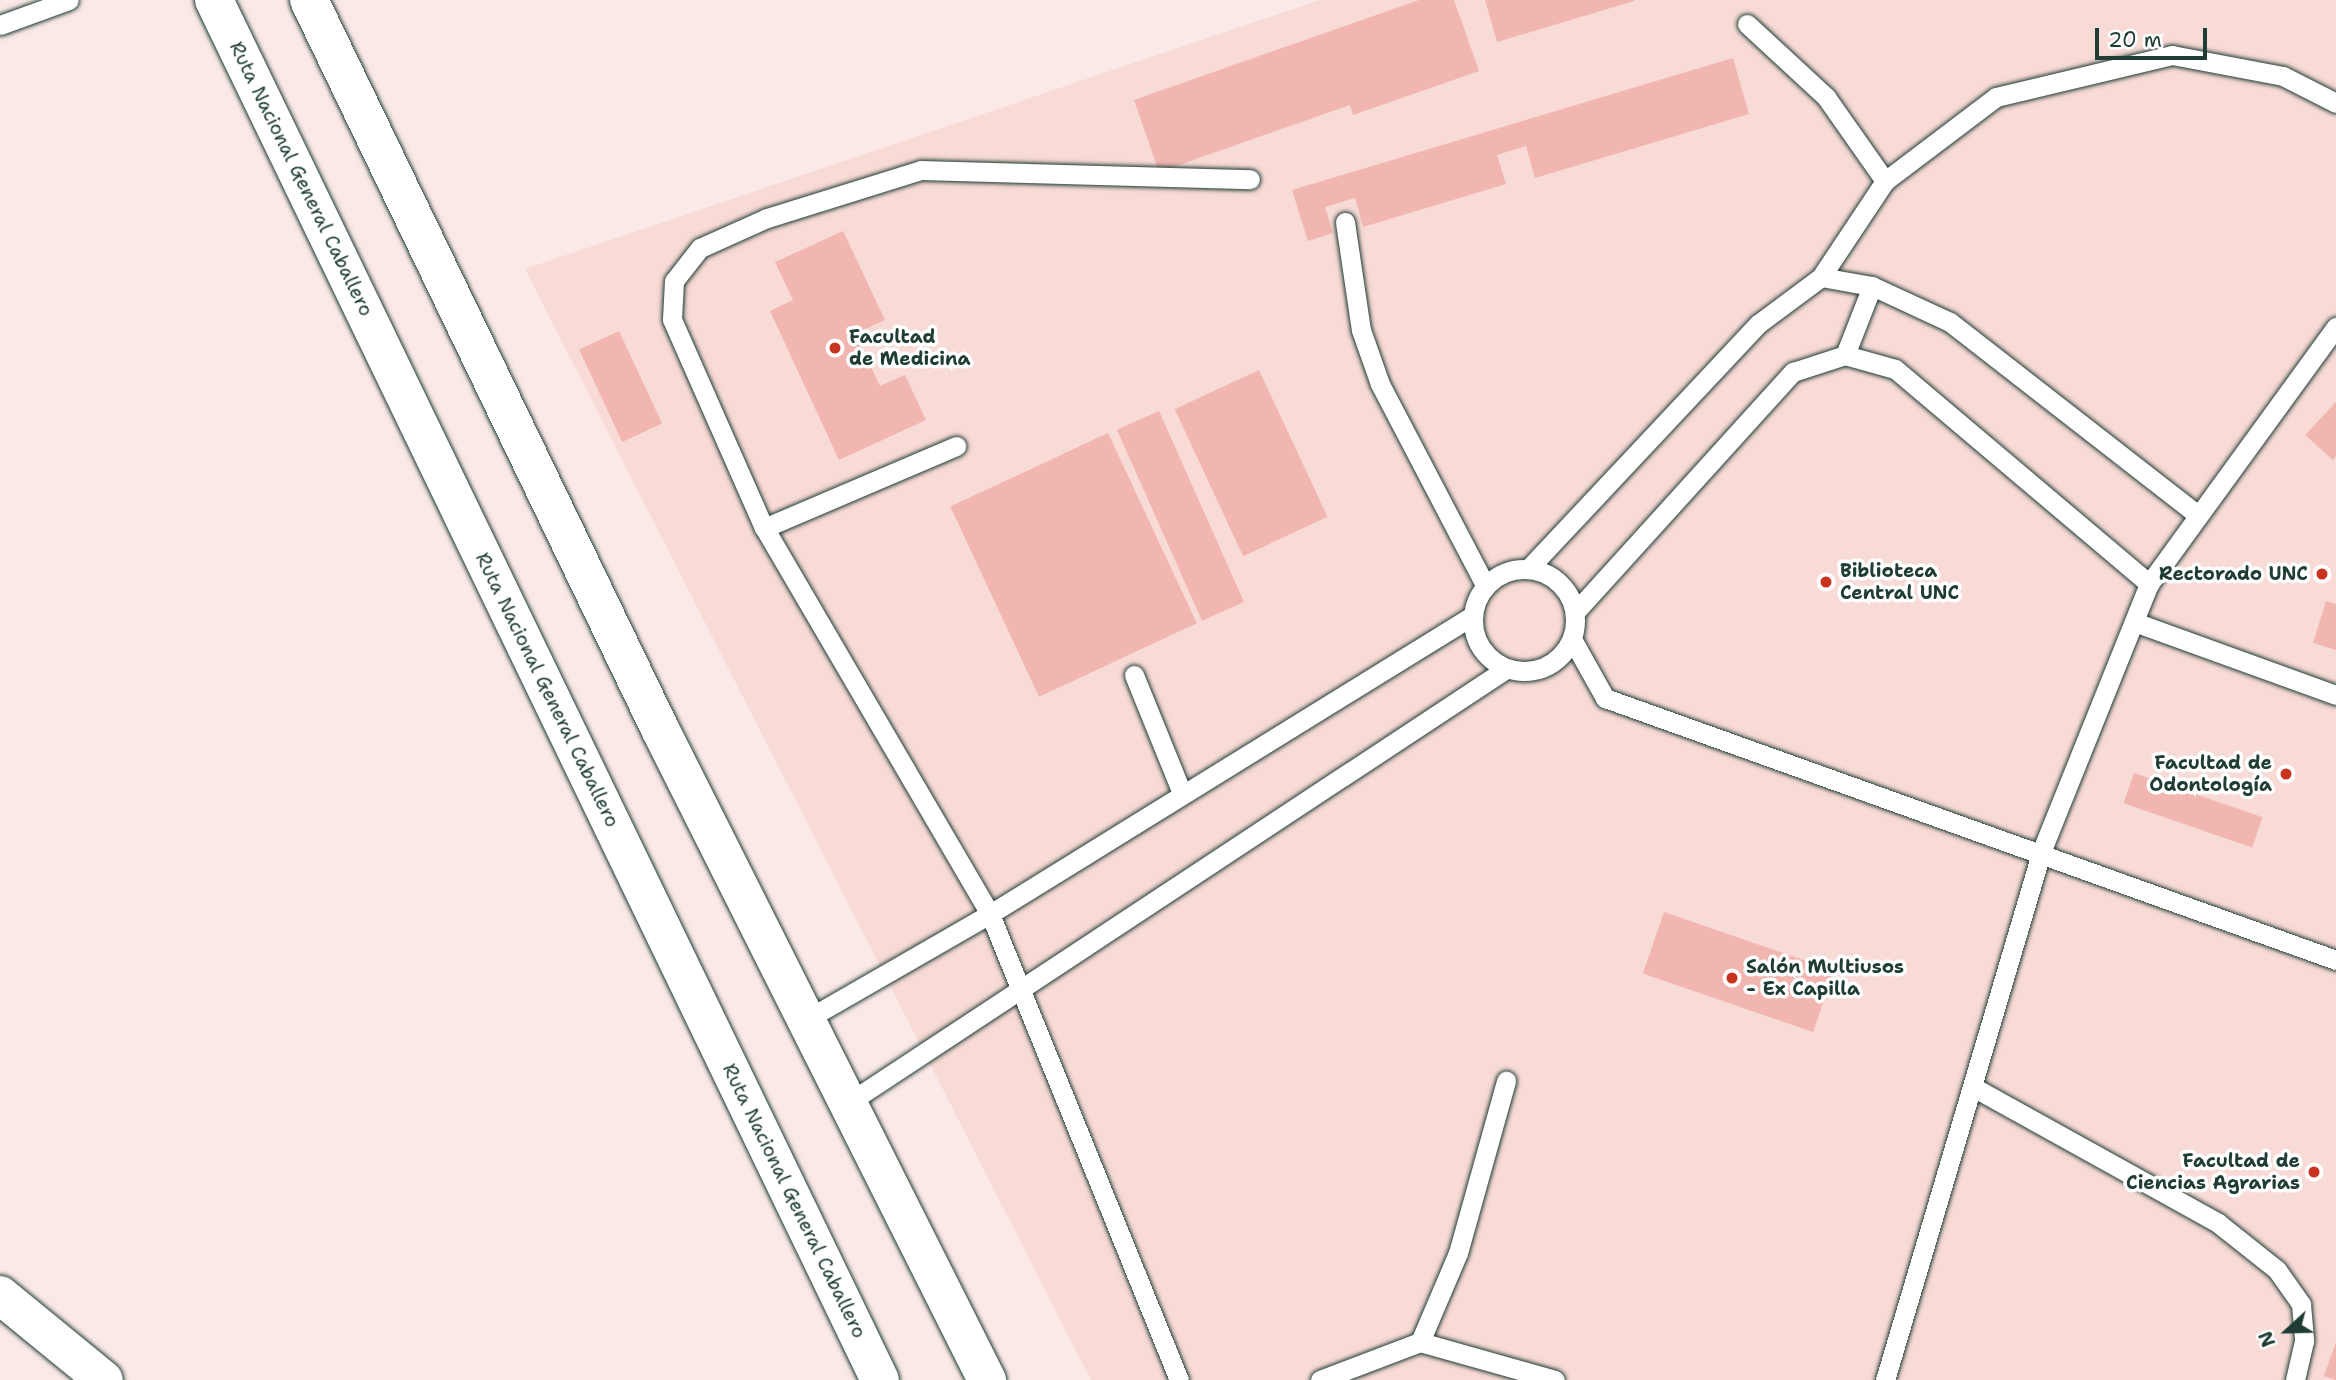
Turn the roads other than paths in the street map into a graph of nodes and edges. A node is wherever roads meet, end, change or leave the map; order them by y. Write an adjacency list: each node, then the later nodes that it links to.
1 (69, 0): 4 (lane)
2 (214, 0): 39 (main road, Ruta Nacional General Caballero)
3 (309, 0): 32 (main road)
4 (2, 23)
5 (1747, 24): 8 (lane)
6 (2336, 103): 8 (lane)
7 (1250, 179): 16 (lane)
8 (1885, 181): 10 (lane)
9 (1345, 222): 19 (lane)
10 (1821, 277): 11 (lane); 17 (lane)
11 (1872, 286): 13 (lane); 15 (lane)
12 (2336, 327): 15 (lane)
13 (1845, 355): 18 (lane); 20 (lane)
14 (956, 446): 16 (lane)
15 (2198, 515): 18 (lane)
16 (764, 528): 29 (lane)
17 (1530, 568): 19 (lane); 20 (lane)
18 (2149, 584): 22 (lane)
19 (1485, 585): 21 (lane)
20 (1576, 611): 23 (lane)
21 (1472, 616): 24 (lane); 27 (lane)
22 (2137, 623): 26 (lane); 28 (lane)
23 (1572, 639): 24 (lane); 28 (lane)
24 (1506, 669): 31 (lane)
25 (1133, 675): 27 (lane)
26 (2336, 695)
27 (1182, 793): 29 (lane)
28 (2042, 850): 30 (lane); 34 (lane)
29 (990, 914): 31 (lane); 32 (lane)
30 (2336, 960)
31 (1024, 989): 35 (lane); 41 (lane)
32 (809, 1018): 35 (main road)
33 (1506, 1081): 37 (lane)
34 (1973, 1087): 44 (lane); 45 (lane)
35 (851, 1101): 40 (main road)
36 (0, 1296): 38 (main road)
37 (1420, 1342): 42 (lane); 43 (lane)
38 (104, 1380)
39 (880, 1380)
40 (987, 1380)
41 (1179, 1380)
42 (1321, 1380)
43 (1555, 1380)
44 (1885, 1380)
45 (2295, 1380)

